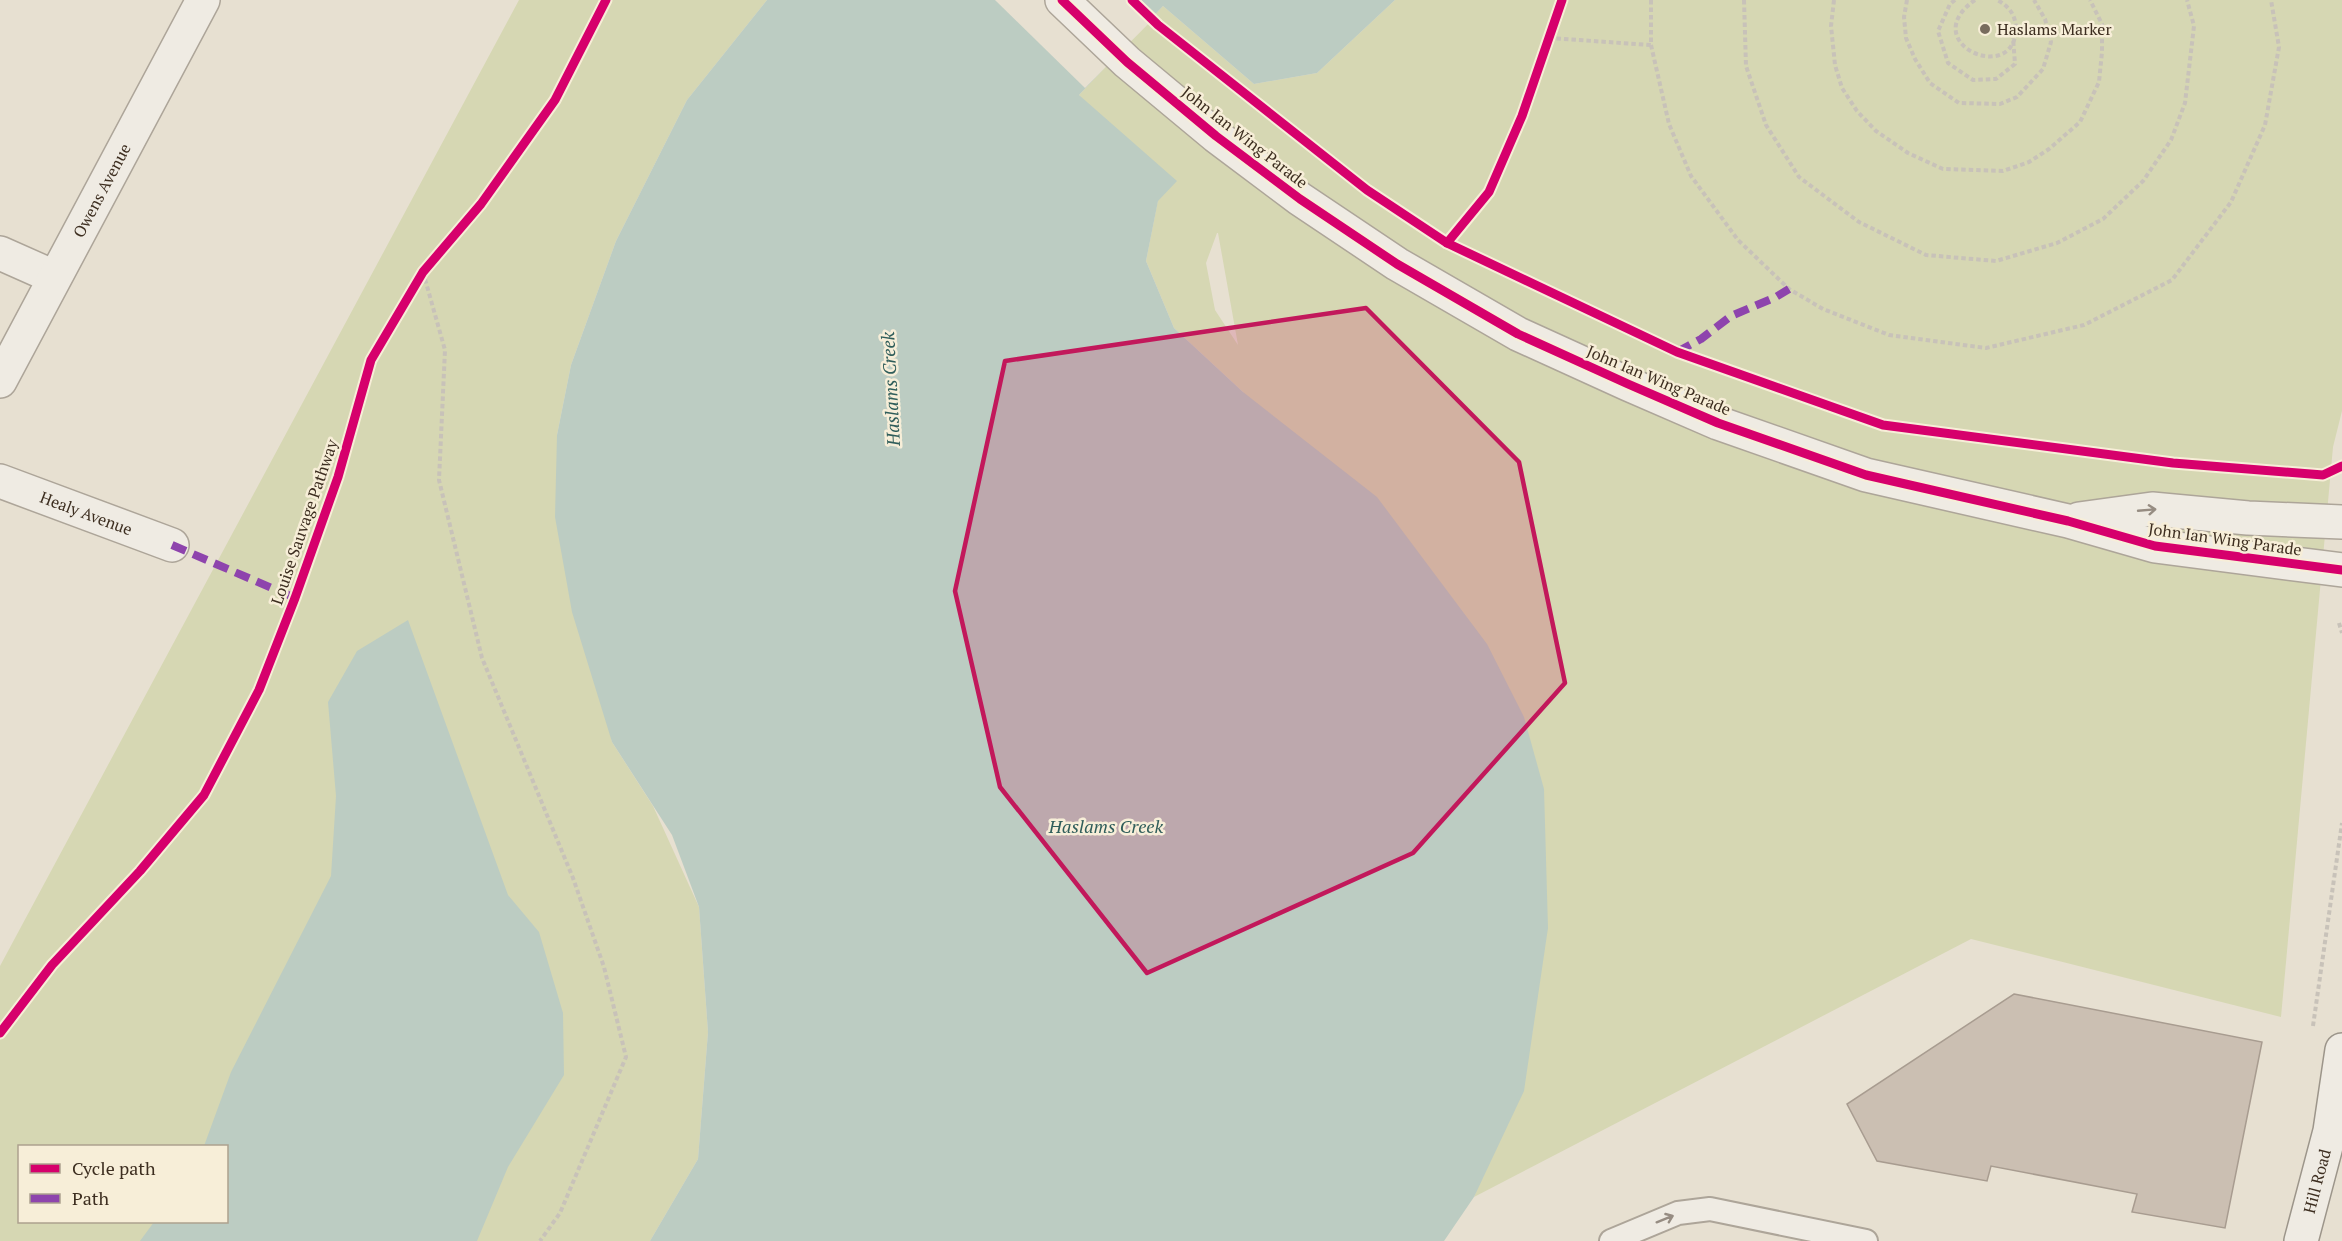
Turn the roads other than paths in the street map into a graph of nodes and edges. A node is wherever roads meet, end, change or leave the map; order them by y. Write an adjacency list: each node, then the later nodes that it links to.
1 (203, 0): 4 (street, Owens Avenue)
2 (1062, 0): 7 (street, John Ian Wing Parade)
3 (0, 253): 4 (street)
4 (54, 277): 5 (street, Owens Avenue)
5 (0, 381)
6 (0, 481): 9 (street, Healy Avenue)
7 (2068, 521): 8 (street, John Ian Wing Parade, one-way to 8); 10 (street, John Ian Wing Parade)
8 (2342, 522)
9 (172, 545)
10 (2342, 570)
11 (2342, 1050): 14 (street, Hill Road)
12 (1611, 1241): 13 (lane, one-way to 13)
13 (1866, 1241)
14 (2301, 1241)

